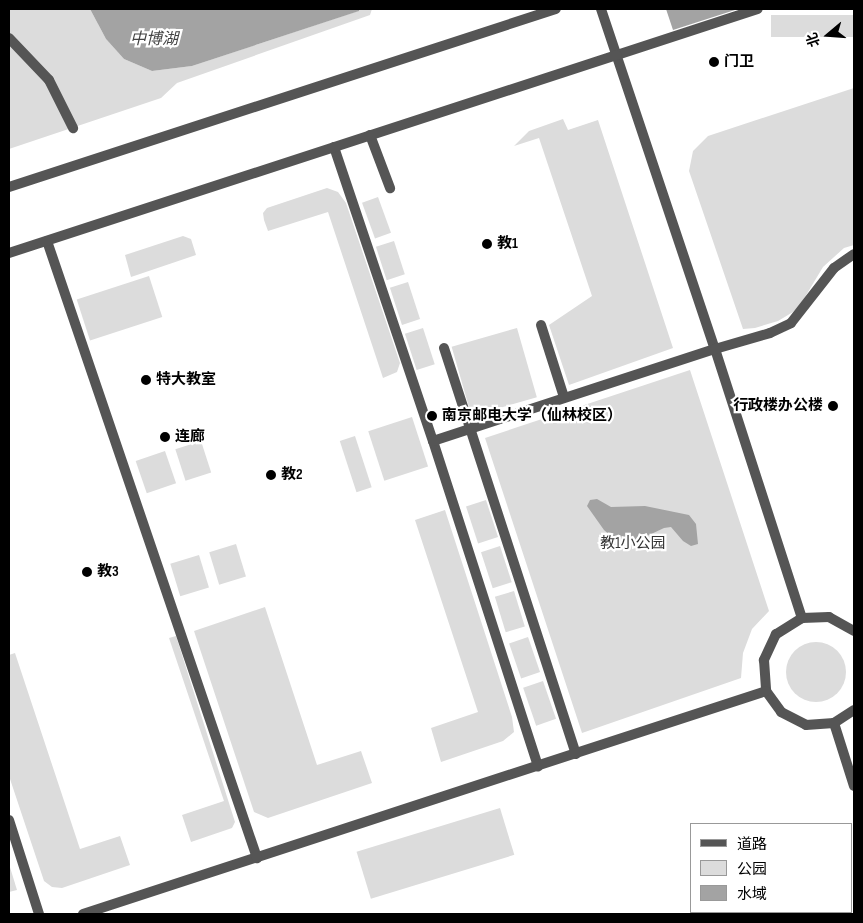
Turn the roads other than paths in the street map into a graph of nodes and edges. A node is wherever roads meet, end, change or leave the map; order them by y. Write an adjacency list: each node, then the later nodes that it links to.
1 (556, 9): 9 (street)
2 (601, 9): 5 (street)
3 (758, 9): 5 (street)
4 (9, 38): 6 (street)
5 (617, 55): 7 (street); 16 (street)
6 (73, 128)
7 (370, 135): 8 (street); 10 (street)
8 (334, 147): 11 (street); 19 (street)
9 (9, 187)
10 (390, 188)
11 (46, 241): 12 (street); 30 (street)
12 (9, 253)
13 (854, 254): 16 (street)
14 (540, 325): 17 (street)
15 (444, 348): 18 (street)
16 (715, 349): 17 (street); 20 (street)
17 (564, 397): 18 (street)
18 (470, 428): 19 (street); 25 (street)
19 (433, 441): 26 (street)
20 (802, 618): 21 (street); 22 (street)
21 (854, 631)
22 (766, 691): 24 (street); 25 (street)
23 (854, 710): 24 (street)
24 (834, 723): 27 (street)
25 (576, 754): 26 (street)
26 (538, 766): 30 (street)
27 (852, 770): 28 (street)
28 (854, 784)
29 (9, 820): 31 (street)
30 (257, 858): 32 (street)
31 (39, 914)
32 (83, 914)

